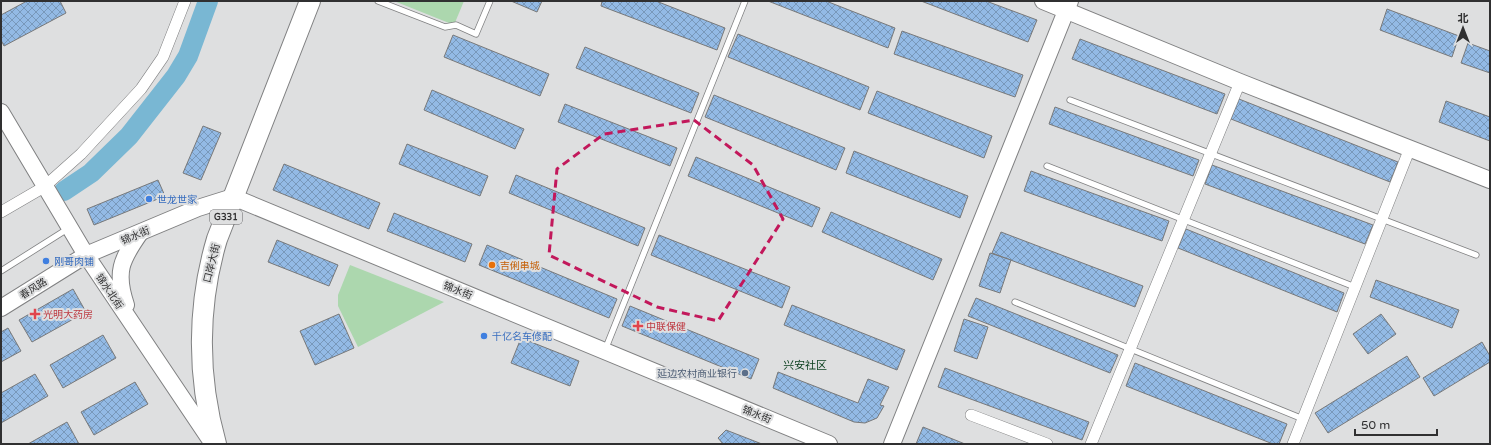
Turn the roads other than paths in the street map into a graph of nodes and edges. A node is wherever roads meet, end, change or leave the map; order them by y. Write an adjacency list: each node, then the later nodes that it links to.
1 (185, 1): 15 (street)
2 (310, 1): 16 (highway, 口岸大街 / G331)
3 (378, 1): 4 (lane)
4 (490, 1)
5 (745, 1): 30 (lane)
6 (1043, 1): 7 (main road)
7 (1068, 6): 8 (main road); 35 (main road)
8 (1240, 82): 11 (main road); 12 (street)
9 (1070, 100): 12 (lane)
10 (1, 112): 15 (main road, 锦水北街)
11 (1410, 148): 14 (main road); 19 (street)
12 (1210, 154): 18 (street); 19 (lane)
13 (1047, 166): 18 (lane)
14 (1490, 180)
15 (44, 187): 17 (street); 20 (main road, 锦水北街)
16 (233, 197): 21 (main road, 锦水街); 30 (main road, 锦水街); 33 (highway, 口岸大街 / G331)
17 (1, 212)
18 (1183, 219): 25 (lane); 29 (street)
19 (1382, 219): 23 (lane); 25 (street)
20 (69, 228): 22 (main road, 锦水北街); 24 (lane)
21 (140, 232): 22 (main road, 锦水街); 28 (main road)
22 (86, 255): 27 (main road, 春风路); 28 (main road, 锦水北街)
23 (1476, 255)
24 (1, 271)
25 (1355, 287): 32 (street)
26 (1015, 302): 29 (lane)
27 (1, 308)
28 (132, 324): 33 (main road, 锦水北街)
29 (1130, 349): 32 (lane); 37 (street)
30 (604, 351): 34 (main road, 锦水街)
31 (971, 415): 36 (street)
32 (1303, 419): 38 (street)
33 (214, 444)
34 (829, 444)
35 (892, 444)
36 (1046, 444)
37 (1091, 444)
38 (1293, 444)

